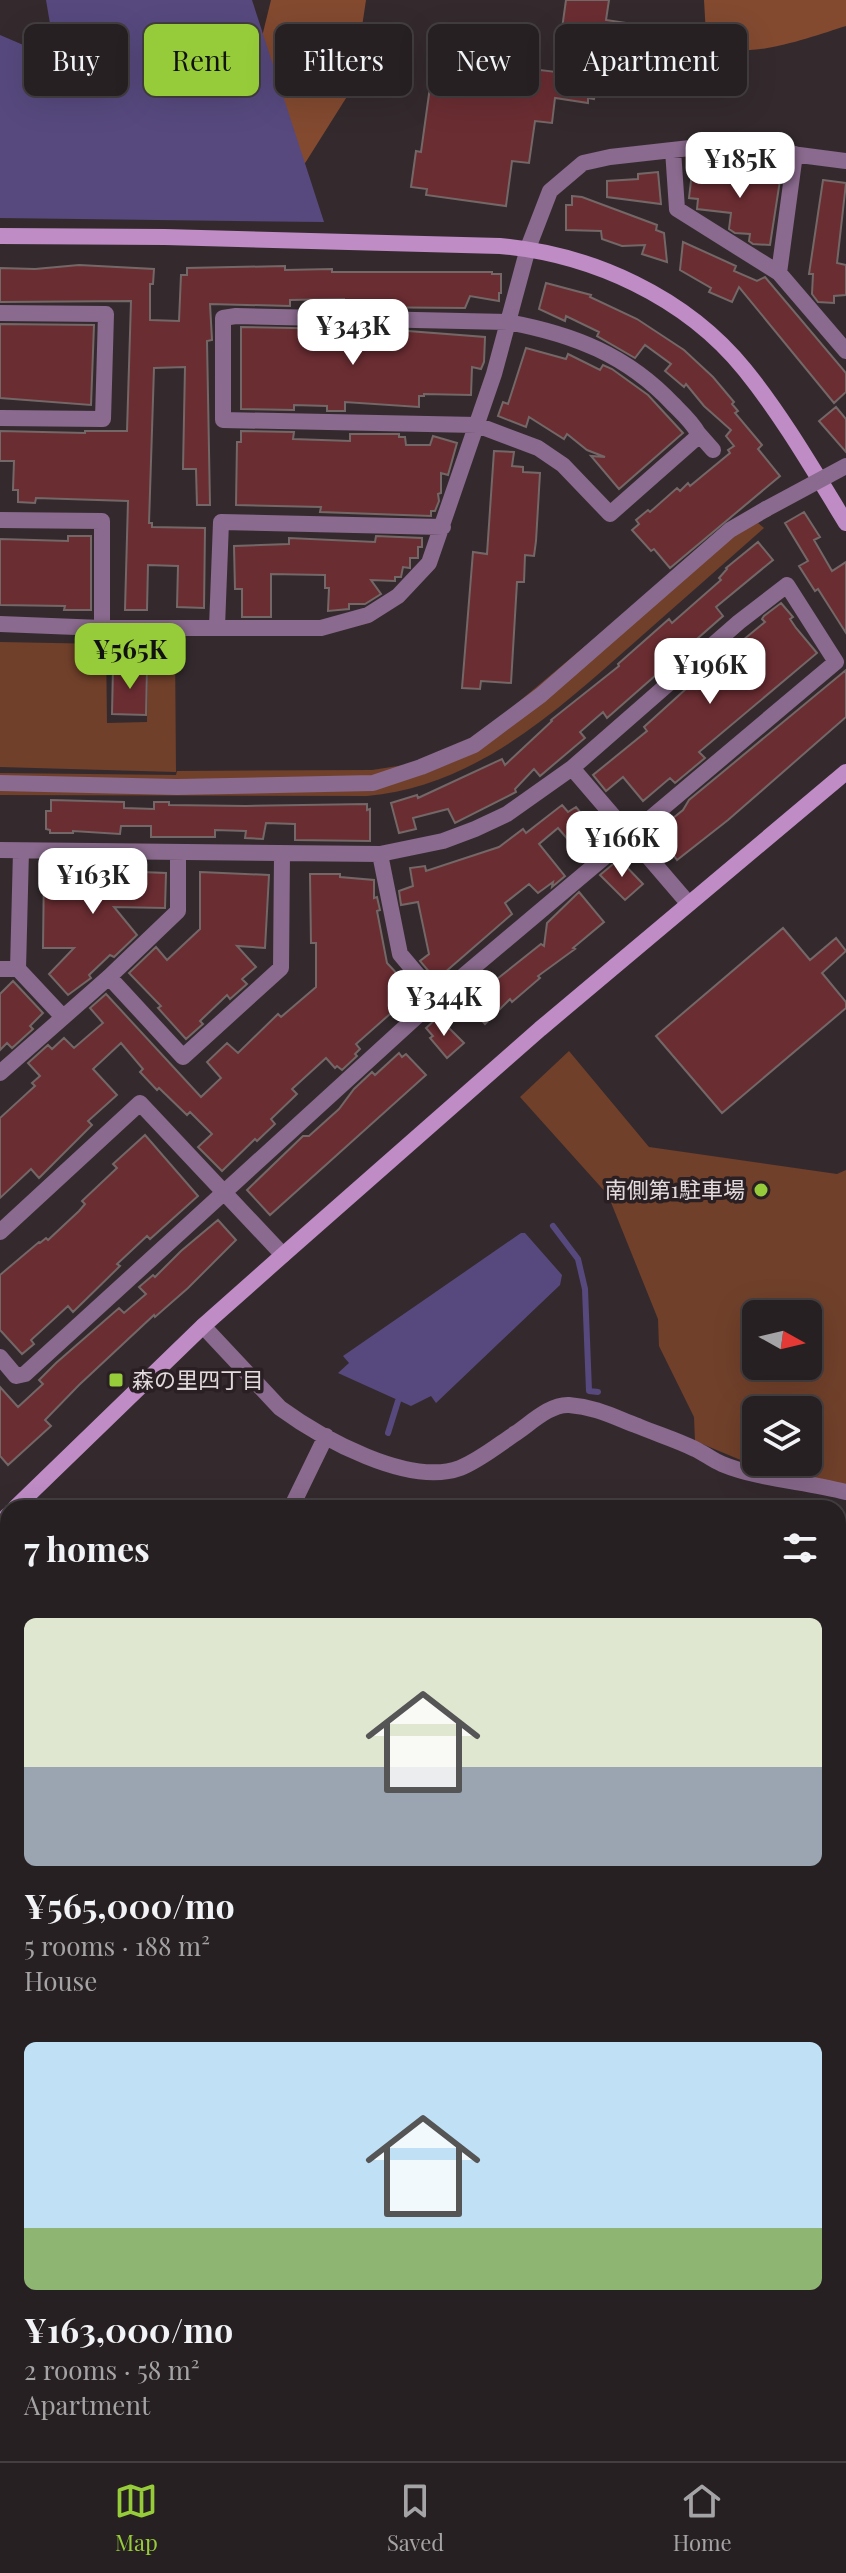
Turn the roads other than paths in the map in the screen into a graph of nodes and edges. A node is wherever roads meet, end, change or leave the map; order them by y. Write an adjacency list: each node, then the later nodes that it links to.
1 (673, 150): 2 (street); 5 (street); 6 (street)
2 (795, 154): 3 (street); 6 (street)
3 (846, 161)
4 (0, 236): 5 (street)
5 (528, 248): 8 (street); 16 (street)
6 (779, 273): 9 (street)
7 (0, 313): 10 (street)
8 (508, 322): 11 (street); 11 (street); 12 (street)
9 (843, 340)
10 (0, 418)
11 (477, 425): 12 (street); 17 (street)
12 (698, 433): 13 (street)
13 (713, 450)
14 (846, 466): 23 (street, bridge)
15 (0, 520): 20 (street)
16 (846, 523)
17 (443, 527): 19 (street); 19 (street)
18 (0, 624): 20 (street)
19 (217, 627): 20 (street)
20 (102, 628)
21 (572, 768): 24 (street); 24 (street); 28 (street)
22 (846, 772): 30 (street)
23 (0, 783)
24 (629, 834): 30 (street); 34 (street)
25 (0, 850): 26 (street)
26 (21, 851): 27 (street); 32 (street)
27 (178, 854): 29 (street); 33 (street)
28 (380, 854): 29 (street); 34 (street)
29 (282, 855): 33 (street)
30 (688, 903): 39 (street)
31 (0, 969): 32 (street)
32 (18, 969): 35 (street)
33 (109, 977): 35 (street)
34 (437, 998): 37 (street)
35 (62, 1016): 36 (street)
36 (0, 1073)
37 (223, 1191): 38 (street); 39 (street); 41 (street)
38 (0, 1232)
39 (283, 1255): 40 (street)
40 (203, 1326): 42 (street); 44 (street)
41 (0, 1357)
42 (326, 1436): 43 (street); 45 (street)
43 (846, 1492)
44 (23, 1500)
45 (295, 1500)

